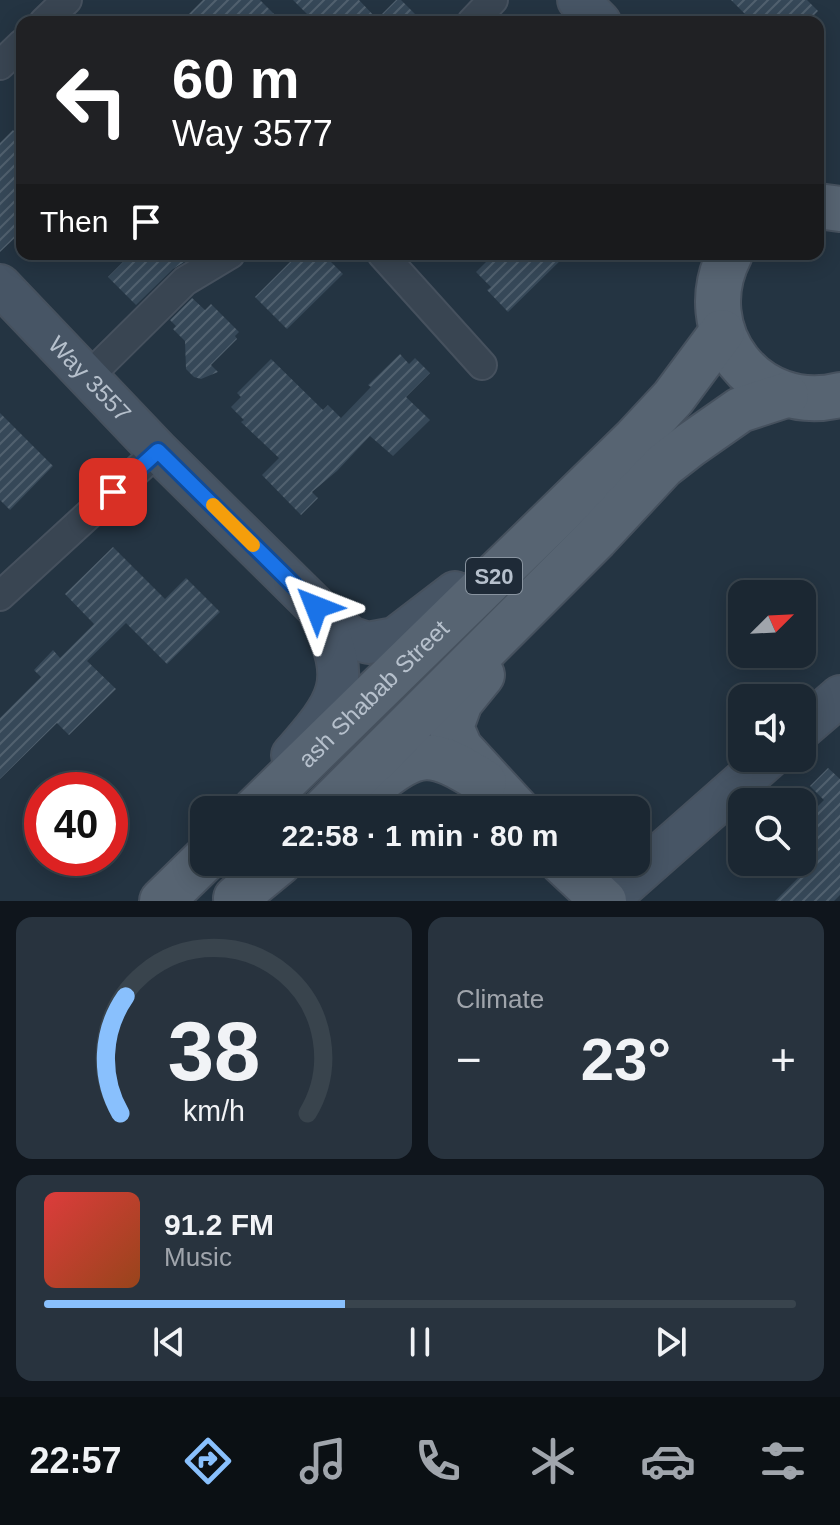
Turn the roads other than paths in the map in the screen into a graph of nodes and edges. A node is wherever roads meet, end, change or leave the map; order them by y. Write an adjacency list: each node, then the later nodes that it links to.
1 (67, 0): 4 (street)
2 (493, 0): 5 (street)
3 (578, 0): 6 (street)
4 (50, 16)
5 (478, 16)
6 (594, 16)
7 (16, 50): 8 (street)
8 (0, 65)
9 (220, 260): 15 (street)
10 (387, 260): 14 (street)
11 (727, 260): 13 (main road, S20)
12 (0, 285): 15 (street, Way 3557)
13 (722, 332): 16 (main road, S20); 19 (main road, ash Shabab Street / S20)
14 (482, 365)
15 (88, 377): 18 (street, Way 3557)
16 (786, 395): 17 (main road, S20); 20 (main road, ash Shabab Street / S20)
17 (840, 395)
18 (158, 451): 21 (street); 22 (street, Way 3557)
19 (586, 487): 22 (street, Way 3557); 27 (main road, ash Shabab Street / S20)
20 (596, 538): 28 (main road, ash Shabab Street / S20); 31 (main road)
21 (0, 596)
22 (316, 607): 26 (street)
23 (840, 696): 24 (street)
24 (816, 717)
25 (753, 772): 39 (street)
26 (254, 796)
27 (269, 796)
28 (338, 796)
29 (360, 796): 30 (main road)
30 (501, 796)
31 (505, 796)
32 (190, 869): 38 (street)
33 (190, 874): 38 (main road)
34 (258, 876): 37 (main road)
35 (263, 876): 37 (main road)
36 (577, 876): 39 (main road)
37 (235, 900)
38 (162, 901)
39 (605, 901)

